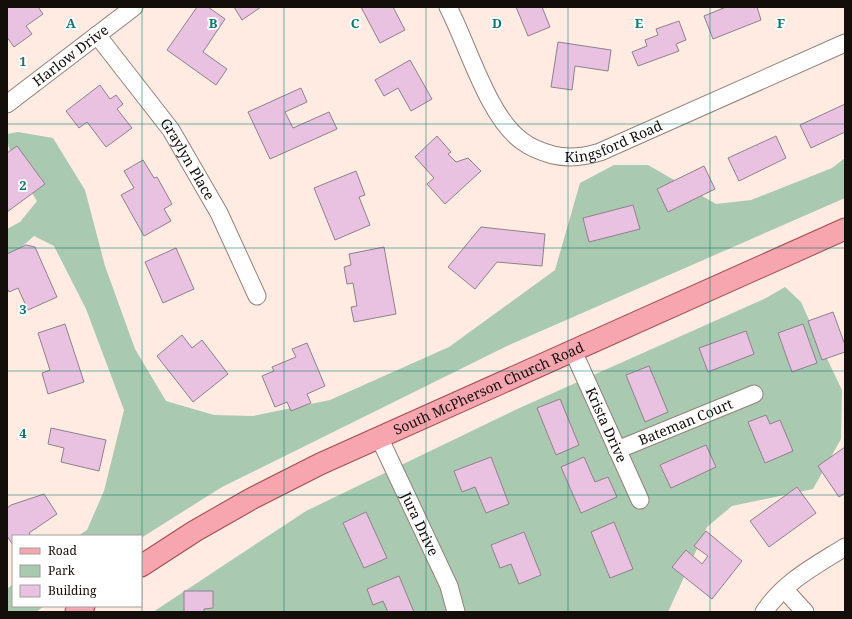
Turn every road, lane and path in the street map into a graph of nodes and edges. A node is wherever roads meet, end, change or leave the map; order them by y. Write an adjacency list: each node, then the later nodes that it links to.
1 (134, 7): 3 (street, Harlow Drive)
2 (448, 7): 4 (street, Kingsford Road)
3 (97, 35): 5 (street, Harlow Drive); 7 (street, Graylyn Place)
4 (845, 43)
5 (7, 104)
6 (845, 229): 8 (main road, South McPherson Church Road)
7 (256, 296)
8 (573, 350): 10 (main road, South McPherson Church Road); 11 (street, Krista Drive)
9 (754, 394): 11 (street, Bateman Court)
10 (379, 437): 14 (main road, South McPherson Church Road); 16 (street, Jura Drive)
11 (618, 450): 12 (street, Krista Drive)
12 (640, 500)
13 (845, 547): 15 (street)
14 (142, 565)
15 (784, 589): 17 (street); 18 (street)
16 (456, 612)
17 (764, 612)
18 (805, 612)

